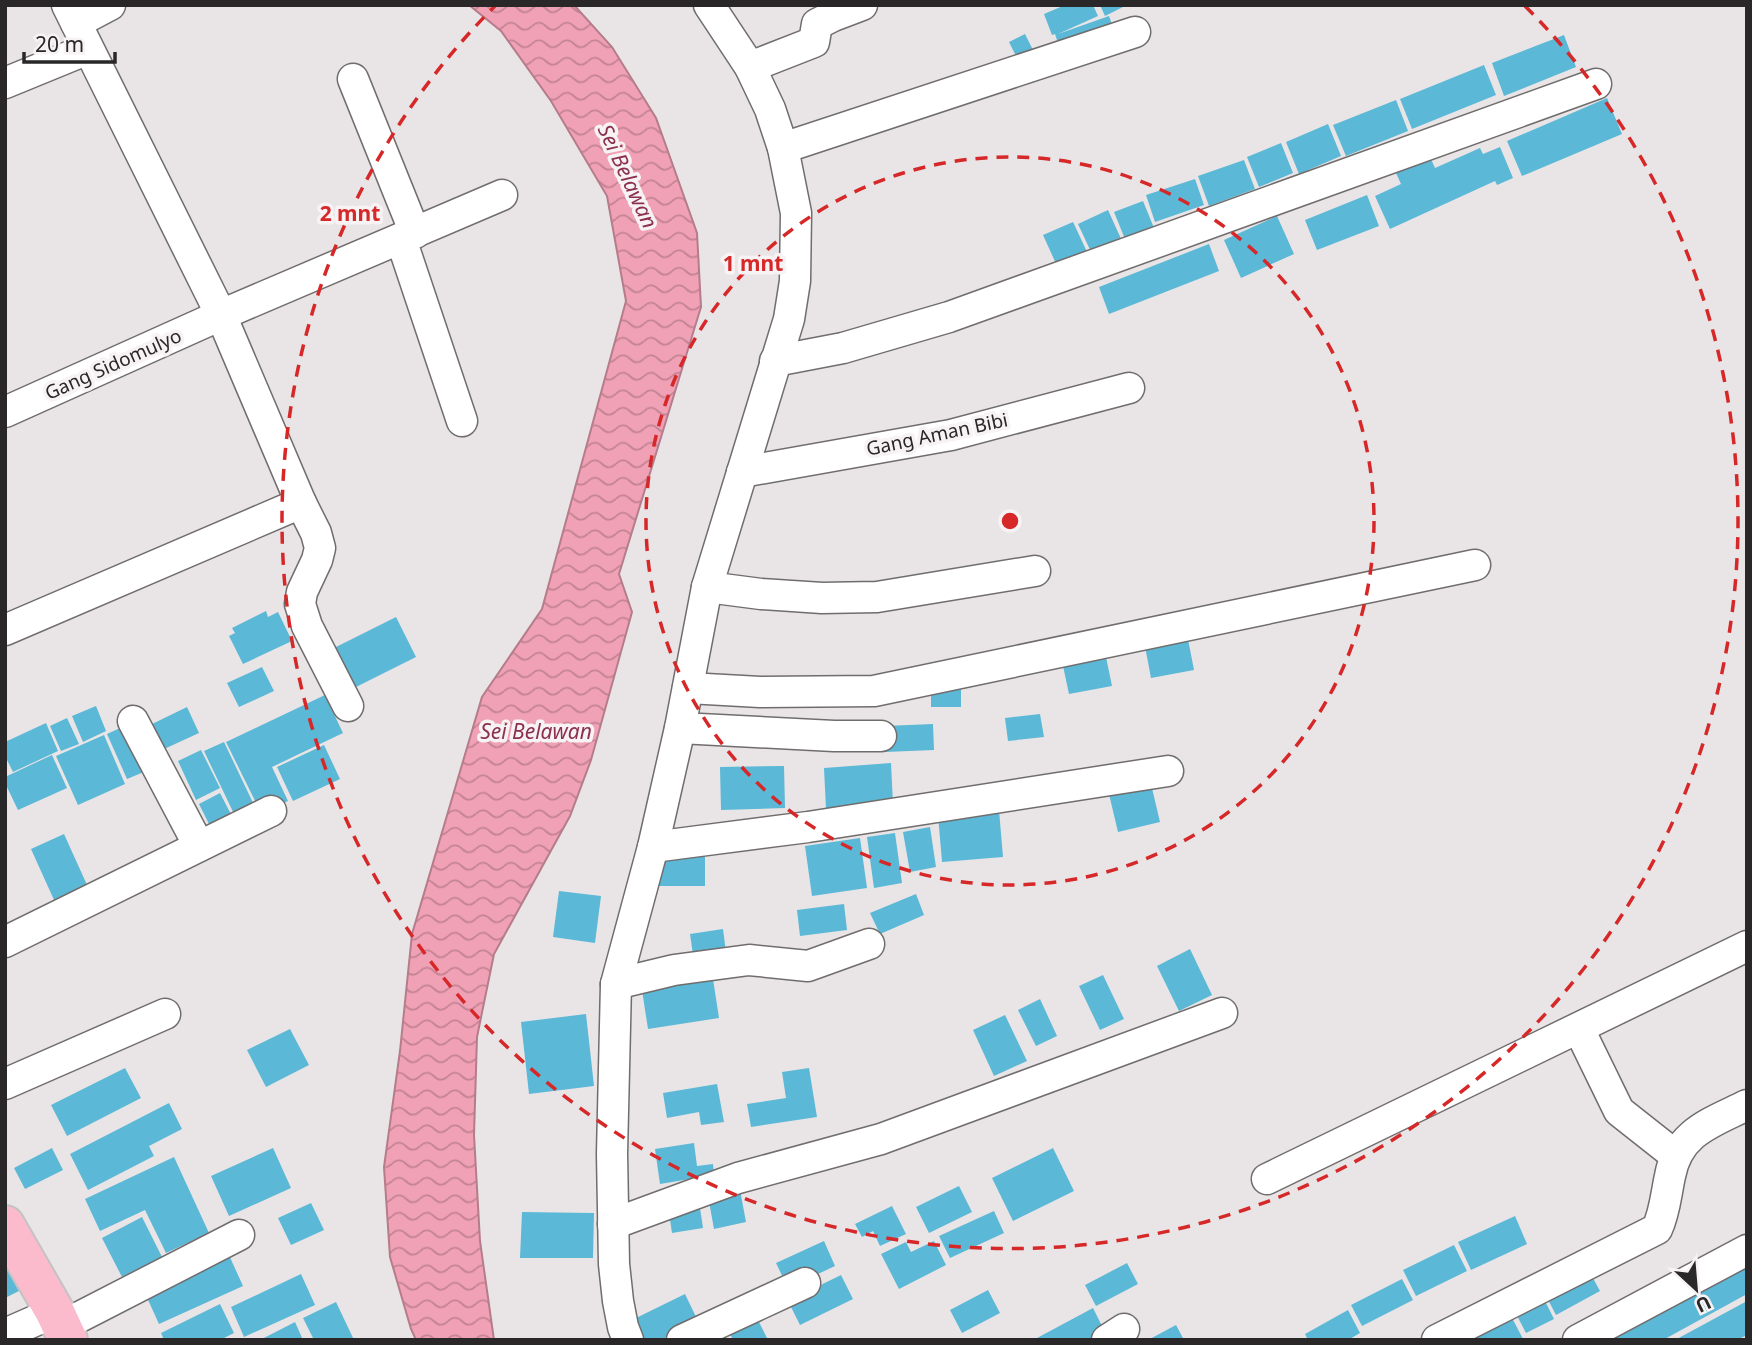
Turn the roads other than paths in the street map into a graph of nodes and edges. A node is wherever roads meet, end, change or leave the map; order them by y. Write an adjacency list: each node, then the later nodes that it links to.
1 (110, 5): 4 (street)
2 (709, 5): 6 (street)
3 (862, 5): 6 (street)
4 (77, 25): 8 (street); 13 (street)
5 (1135, 32): 10 (street)
6 (750, 67): 10 (street)
7 (353, 79): 12 (street)
8 (5, 83)
9 (1596, 84): 14 (street)
10 (783, 148): 14 (street)
11 (502, 195): 12 (street, Gang Sidomulyo)
12 (408, 236): 13 (street, Gang Sidomulyo); 17 (street)
13 (220, 315): 16 (street, Gang Sidomulyo); 19 (street)
14 (775, 361): 18 (street)
15 (1129, 388): 18 (street, Gang Aman Bibi)
16 (5, 412)
17 (462, 421)
18 (742, 472): 22 (street)
19 (302, 503): 23 (street); 25 (street)
20 (1475, 565): 24 (street)
21 (1035, 571): 22 (street)
22 (707, 587): 24 (street)
23 (5, 630)
24 (688, 688): 27 (street)
25 (348, 706)
26 (133, 721): 31 (street)
27 (680, 729): 28 (street); 32 (street)
28 (881, 736)
29 (1168, 771): 32 (street)
30 (271, 811): 31 (street)
31 (199, 846): 33 (street)
32 (653, 847): 36 (street)
33 (5, 942)
34 (869, 944): 36 (street)
35 (1747, 946): 39 (street)
36 (616, 985): 44 (street)
37 (1222, 1013): 44 (street)
38 (165, 1014): 40 (street)
39 (1579, 1029): 42 (street); 43 (street)
40 (5, 1084)
41 (1747, 1105): 42 (street)
42 (1676, 1156): 53 (street)
43 (1267, 1179)
44 (613, 1224): 51 (street)
45 (5, 1225): 49 (main road)
46 (239, 1235): 49 (street)
47 (1747, 1250): 54 (street)
48 (804, 1283): 52 (street)
49 (62, 1326): 50 (street)
50 (5, 1334)
51 (628, 1340)
52 (682, 1340)
53 (1437, 1340)
54 (1578, 1340)

